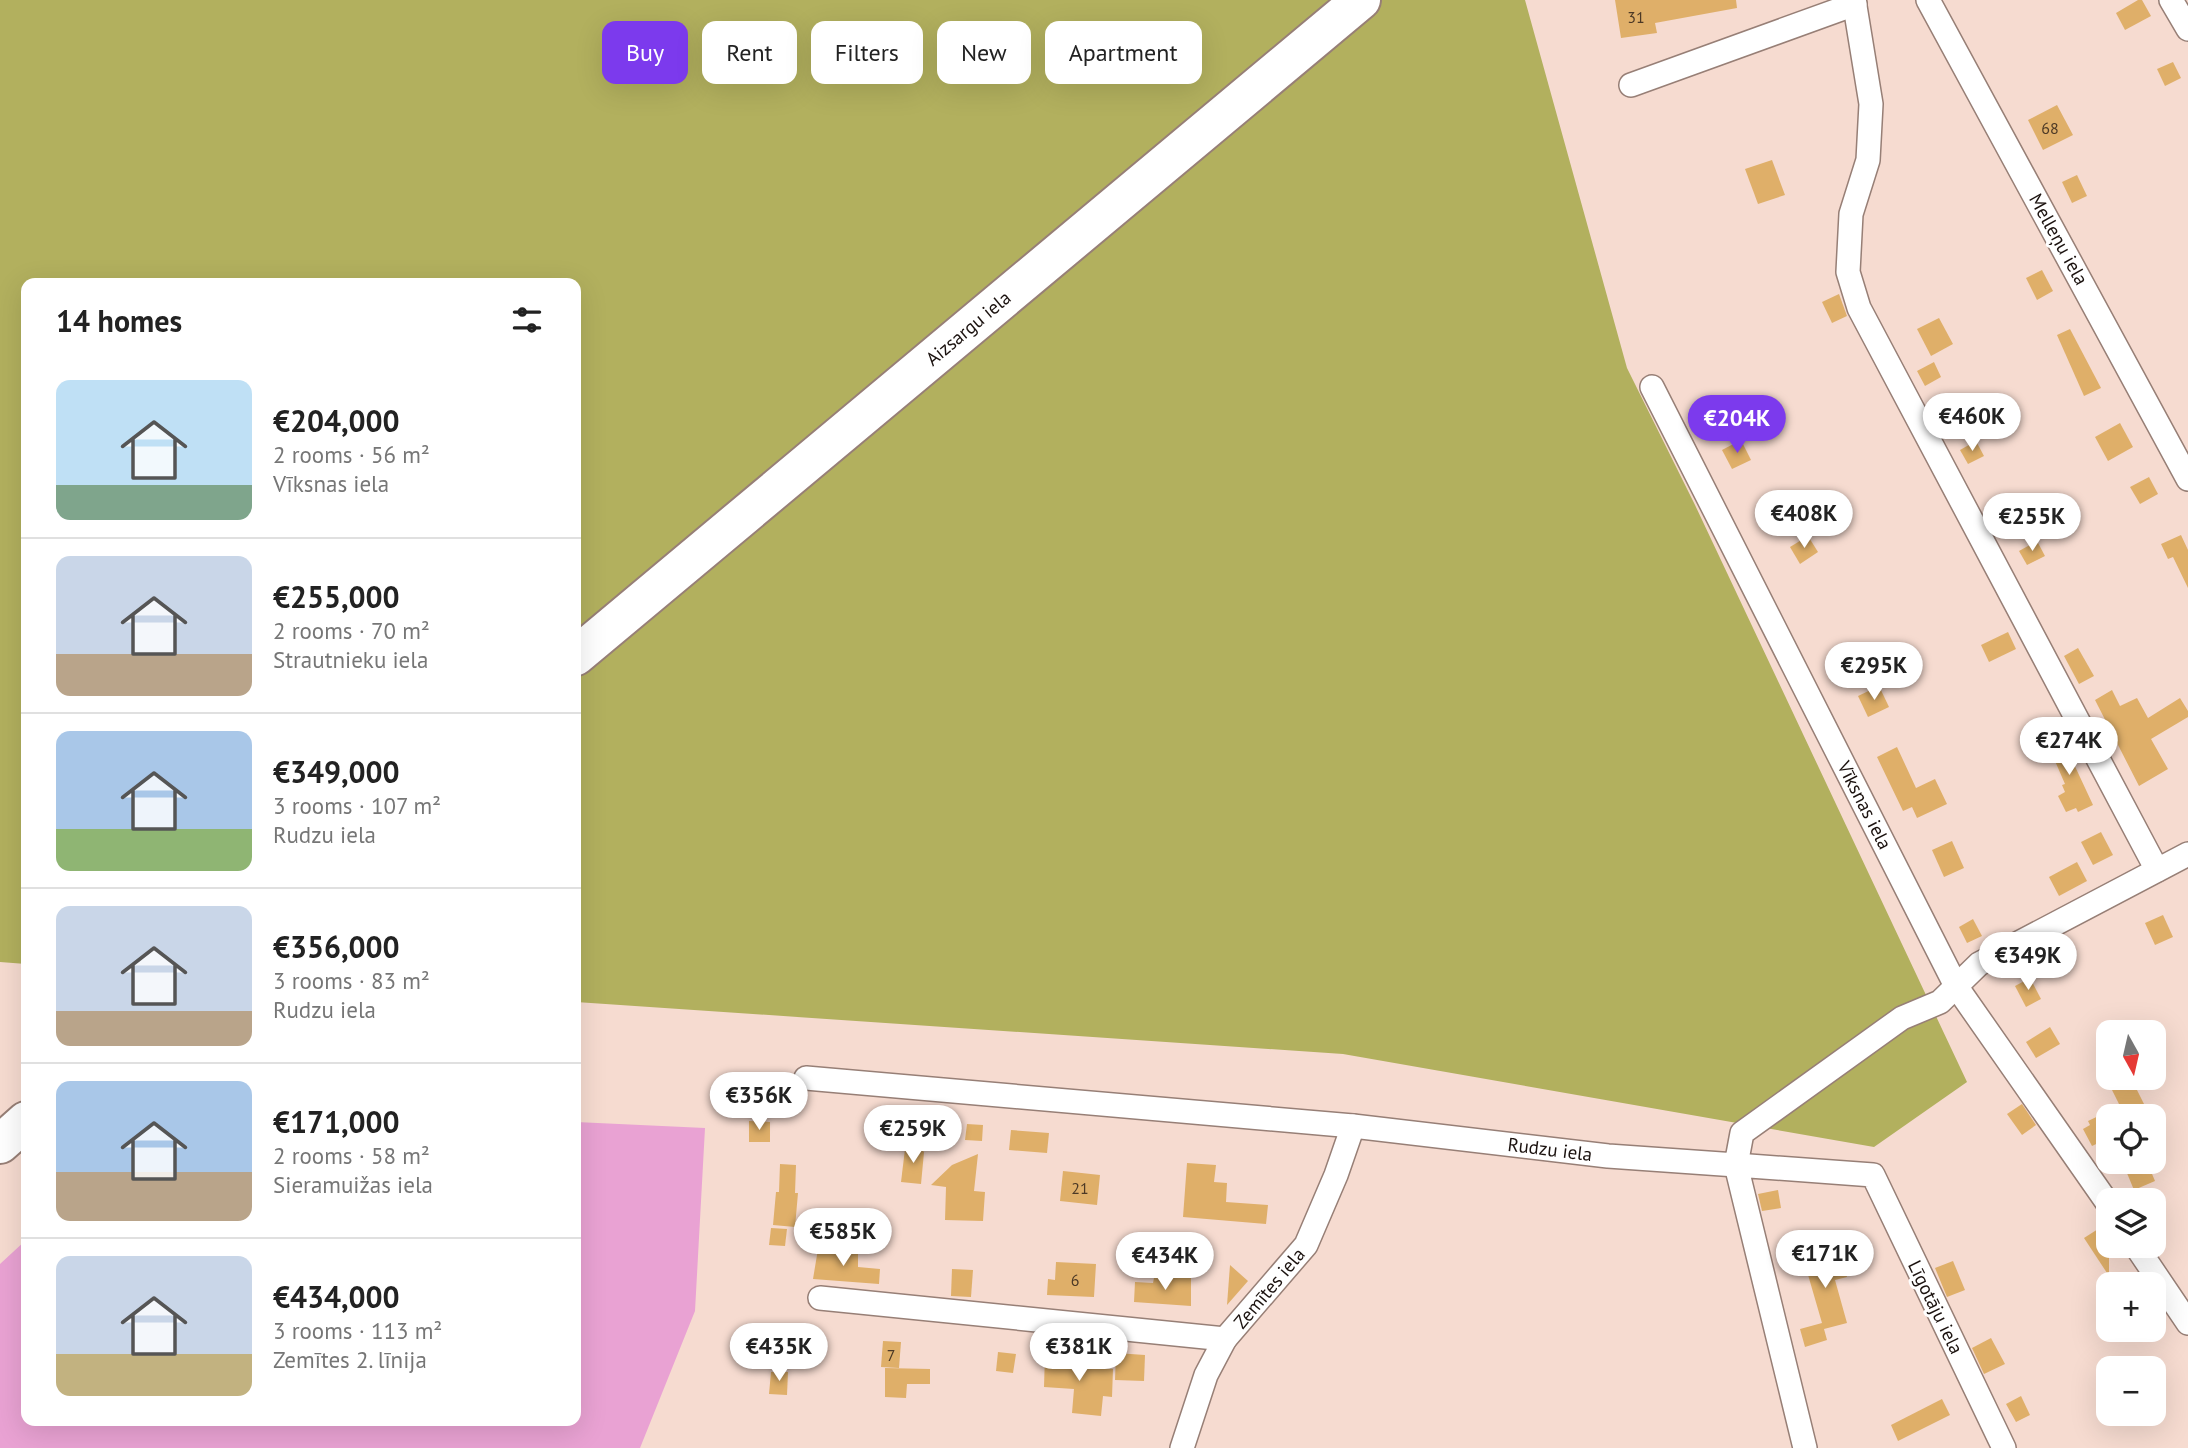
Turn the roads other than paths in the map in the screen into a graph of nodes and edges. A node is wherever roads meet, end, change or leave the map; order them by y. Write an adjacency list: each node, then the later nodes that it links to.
1 (1361, 0): 9 (highway, Aizsargu iela)
2 (1928, 0): 8 (street, Melleņu iela)
3 (2171, 0): 5 (street)
4 (1855, 2): 6 (street); 11 (street)
5 (2188, 29)
6 (1631, 85)
7 (1652, 387): 12 (street, Vīksnas iela)
8 (2188, 479)
9 (581, 652)
10 (2188, 854): 11 (street)
11 (2157, 870): 12 (street)
12 (1956, 986): 17 (street); 18 (street, Vīksnas iela)
13 (806, 1078): 15 (street, Rudzu iela)
14 (21, 1125): 16 (highway)
15 (1353, 1126): 17 (street, Rudzu iela); 22 (street, Zemītes iela)
16 (0, 1143)
17 (1736, 1165): 24 (street); 25 (street, Līgotāju iela)
18 (2097, 1188)
19 (2144, 1258): 21 (street)
20 (820, 1298): 22 (street)
21 (2188, 1324)
22 (1225, 1339): 23 (street, Zemītes iela)
23 (1182, 1448)
24 (1805, 1448)
25 (2004, 1448)

